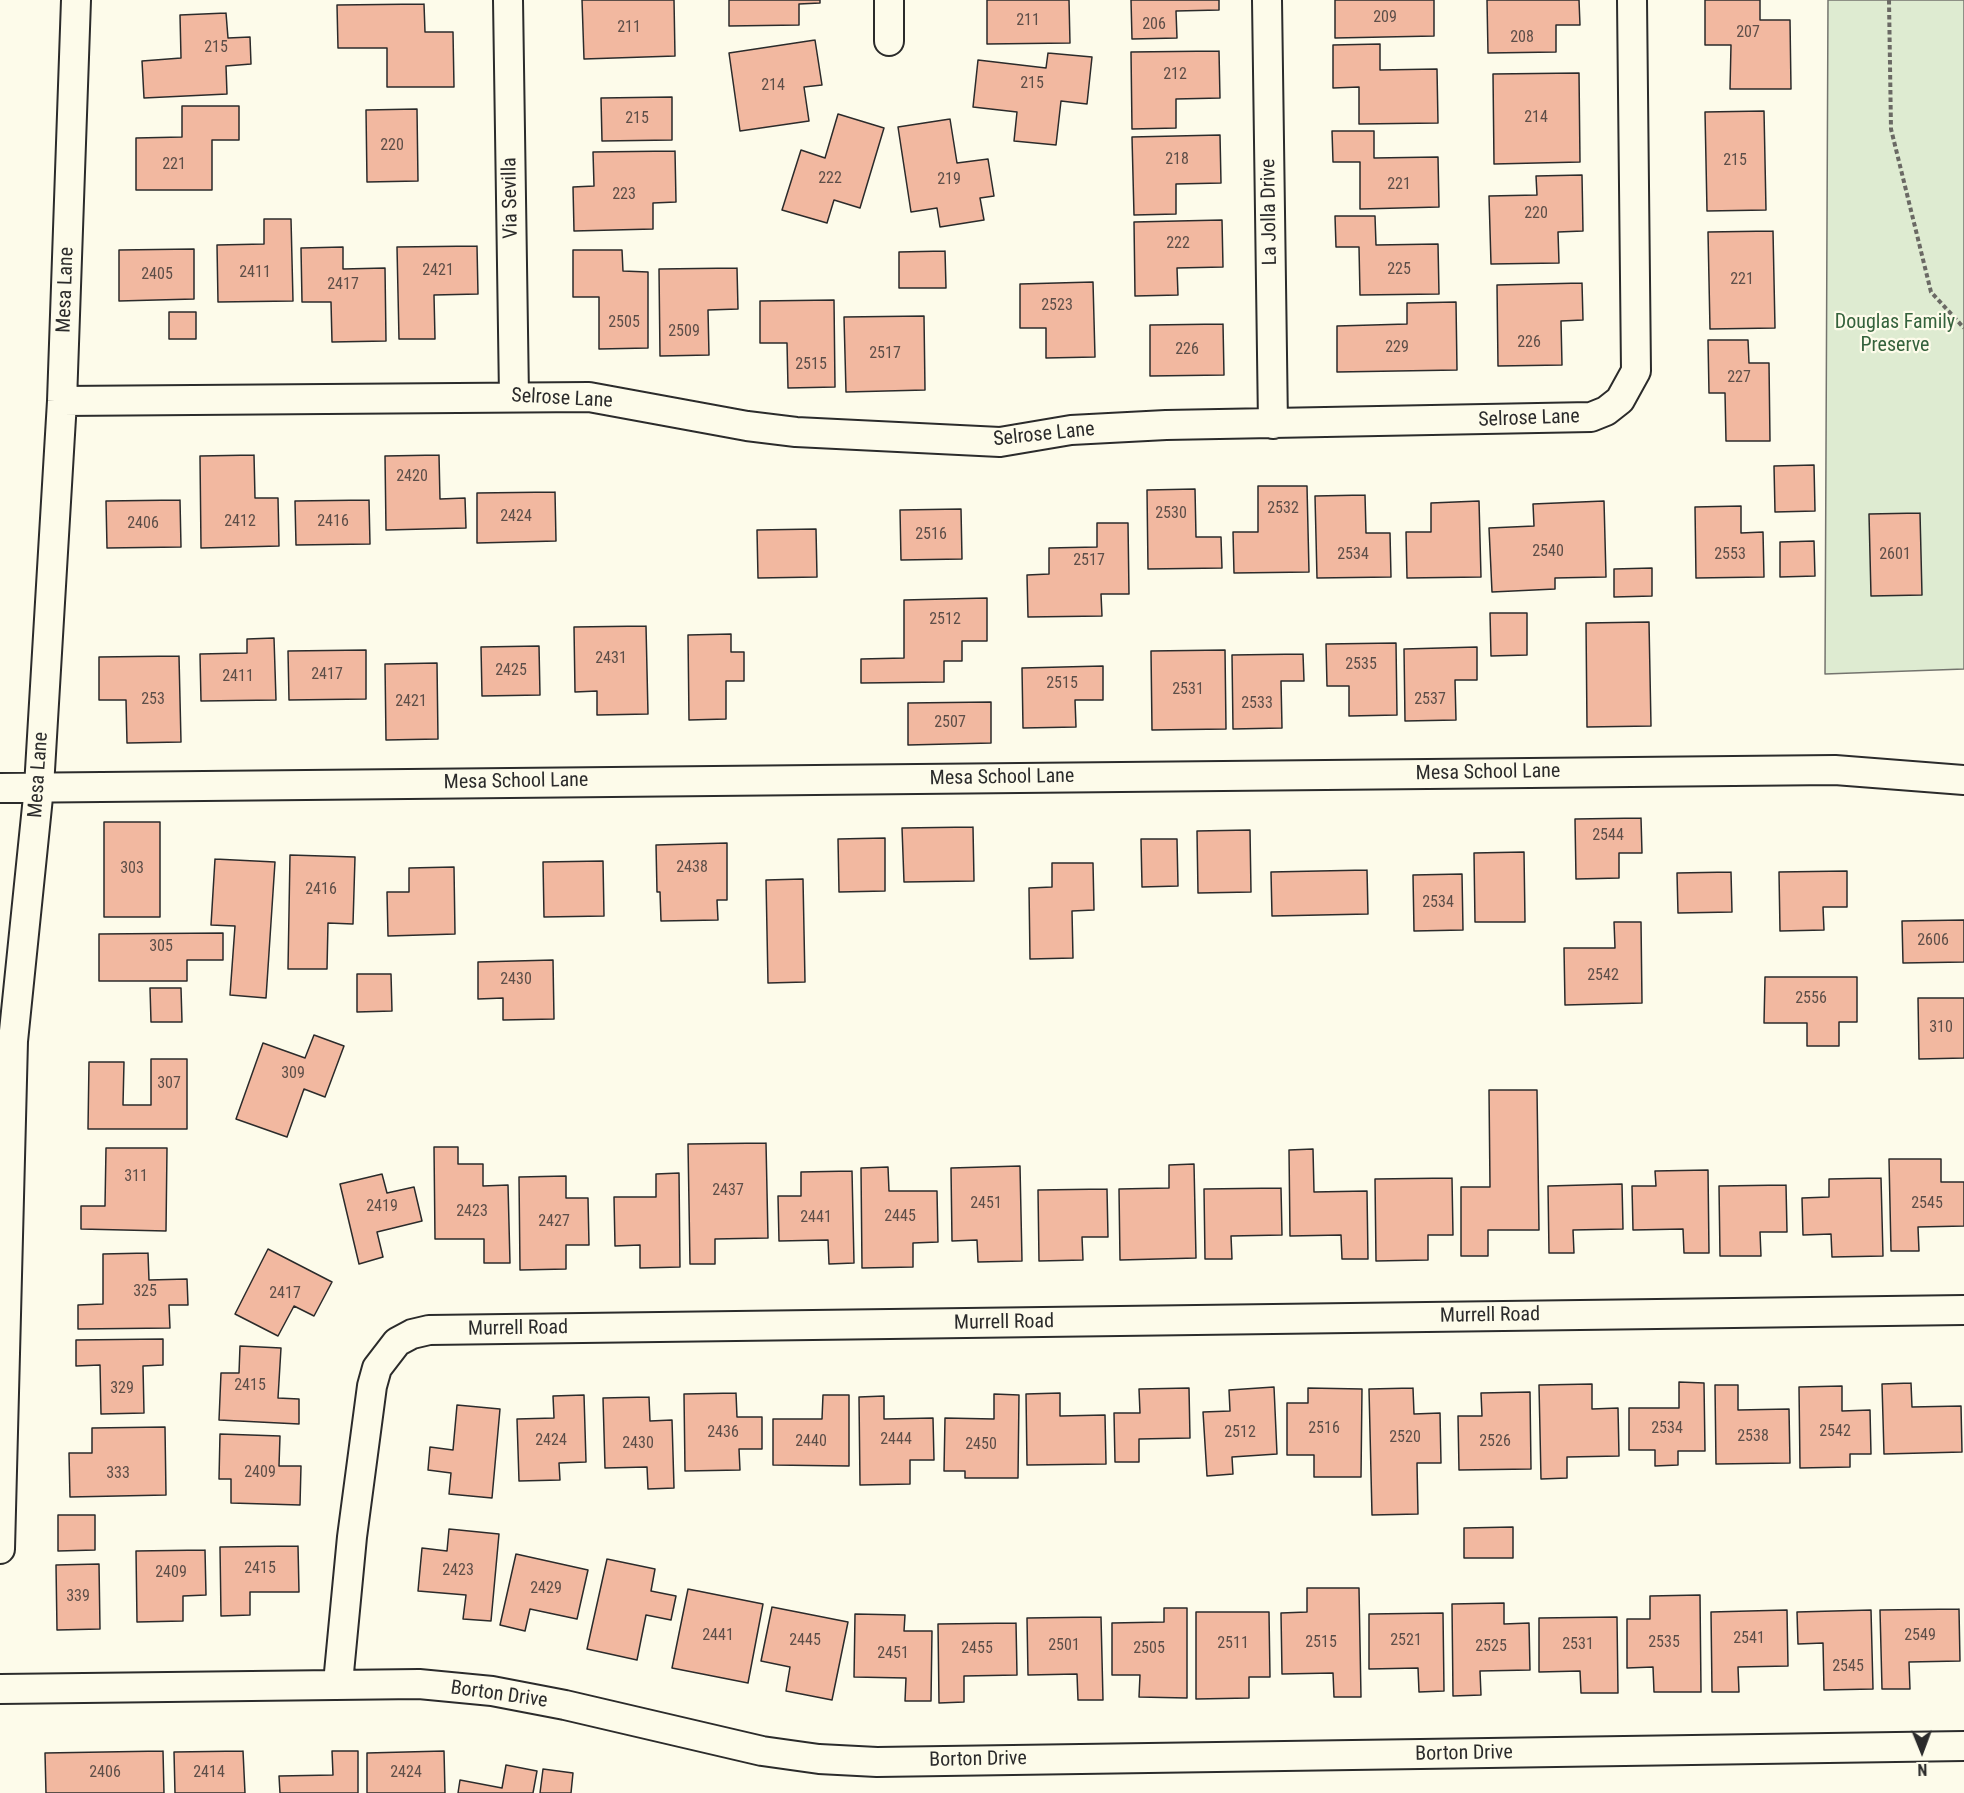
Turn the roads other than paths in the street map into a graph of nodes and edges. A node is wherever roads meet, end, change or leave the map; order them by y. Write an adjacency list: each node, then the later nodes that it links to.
1 (76, 0): 8 (street, Mesa Lane)
2 (508, 0): 7 (street, Via Sevilla)
3 (889, 0): 6 (street)
4 (1267, 0): 9 (street, La Jolla Drive)
5 (1632, 0): 9 (street, Selrose Lane)
6 (889, 41)
7 (514, 396): 8 (street, Selrose Lane); 9 (street, Selrose Lane)
8 (62, 401): 11 (street, Mesa Lane)
9 (1273, 424)
10 (1964, 780): 11 (street, Mesa School Lane)
11 (39, 787): 12 (street, Mesa School Lane); 14 (street, Mesa Lane)
12 (0, 788)
13 (1964, 1310): 15 (street, Murrell Road)
14 (0, 1550)
15 (338, 1683): 16 (street, Borton Drive); 17 (street, Borton Drive)
16 (0, 1689)
17 (1964, 1746)

